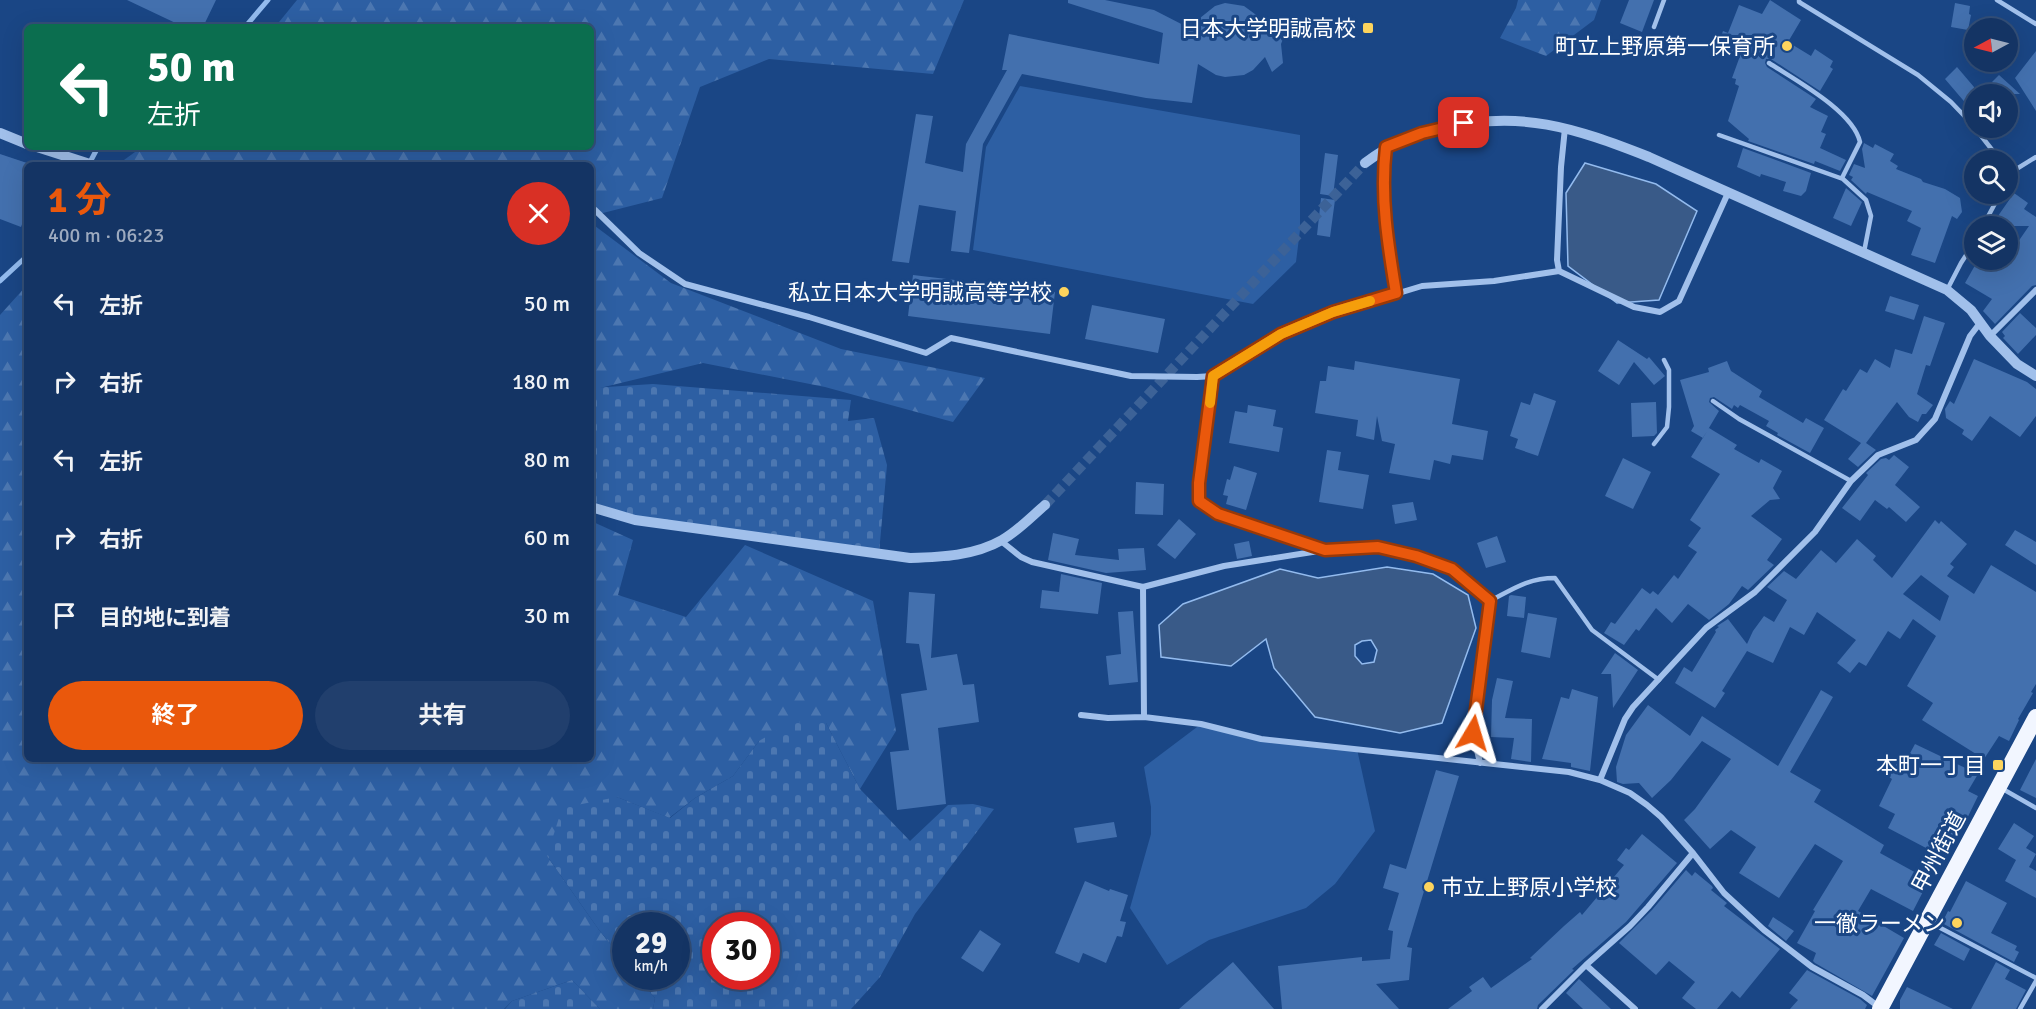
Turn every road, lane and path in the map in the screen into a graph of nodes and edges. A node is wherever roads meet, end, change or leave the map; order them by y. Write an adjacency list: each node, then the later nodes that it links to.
1 (1664, 0): 5 (lane)
2 (1799, 0): 7 (lane)
3 (1997, 0): 4 (lane)
4 (2036, 24)
5 (1654, 27)
6 (1770, 63): 20 (lane)
7 (1964, 116)
8 (1565, 128): 13 (street); 21 (street); 25 (street)
9 (0, 133): 12 (street)
10 (1719, 135): 20 (lane)
11 (1983, 138): 15 (lane)
12 (24, 143)
13 (1386, 147): 18 (street); 28 (street)
14 (46, 150): 17 (street)
15 (1992, 150)
16 (2036, 157): 19 (lane)
17 (82, 162)
18 (1365, 163)
19 (2018, 168)
20 (1842, 178): 23 (lane)
21 (1728, 193): 23 (street); 25 (street)
22 (595, 210): 32 (street)
23 (1864, 252): 26 (street)
24 (1964, 258): 26 (lane)
25 (1559, 271): 28 (street)
26 (1947, 290): 29 (street)
27 (2036, 290): 30 (street)
28 (1396, 293): 32 (street)
29 (1980, 323): 30 (street); 36 (street)
30 (1990, 336): 33 (street)
31 (1664, 360): 35 (lane)
32 (1213, 376): 40 (street)
33 (2036, 376)
34 (1713, 401): 36 (lane)
35 (1654, 444)
36 (1851, 481): 43 (street)
37 (1045, 505): 39 (street)
38 (594, 508): 39 (street)
39 (1001, 541): 41 (street)
40 (1325, 550): 41 (street); 42 (street)
41 (1143, 587): 45 (street)
42 (1490, 601): 43 (lane); 47 (street)
43 (1659, 680): 48 (street)
44 (1081, 715): 45 (street)
45 (1144, 717): 47 (street)
46 (2036, 717): 49 (highway, 甲州街道)
47 (1480, 764): 48 (street)
48 (1600, 780): 51 (street)
49 (1998, 787): 50 (lane); 52 (highway, 甲州街道)
50 (2036, 808)
51 (1693, 853): 53 (street); 57 (street)
52 (1927, 920): 54 (lane); 57 (highway, 甲州街道)
53 (1586, 965): 55 (street); 56 (street)
54 (2036, 979): 58 (lane)
55 (1542, 1009)
56 (1635, 1009)
57 (1881, 1009)
58 (2020, 1009)

